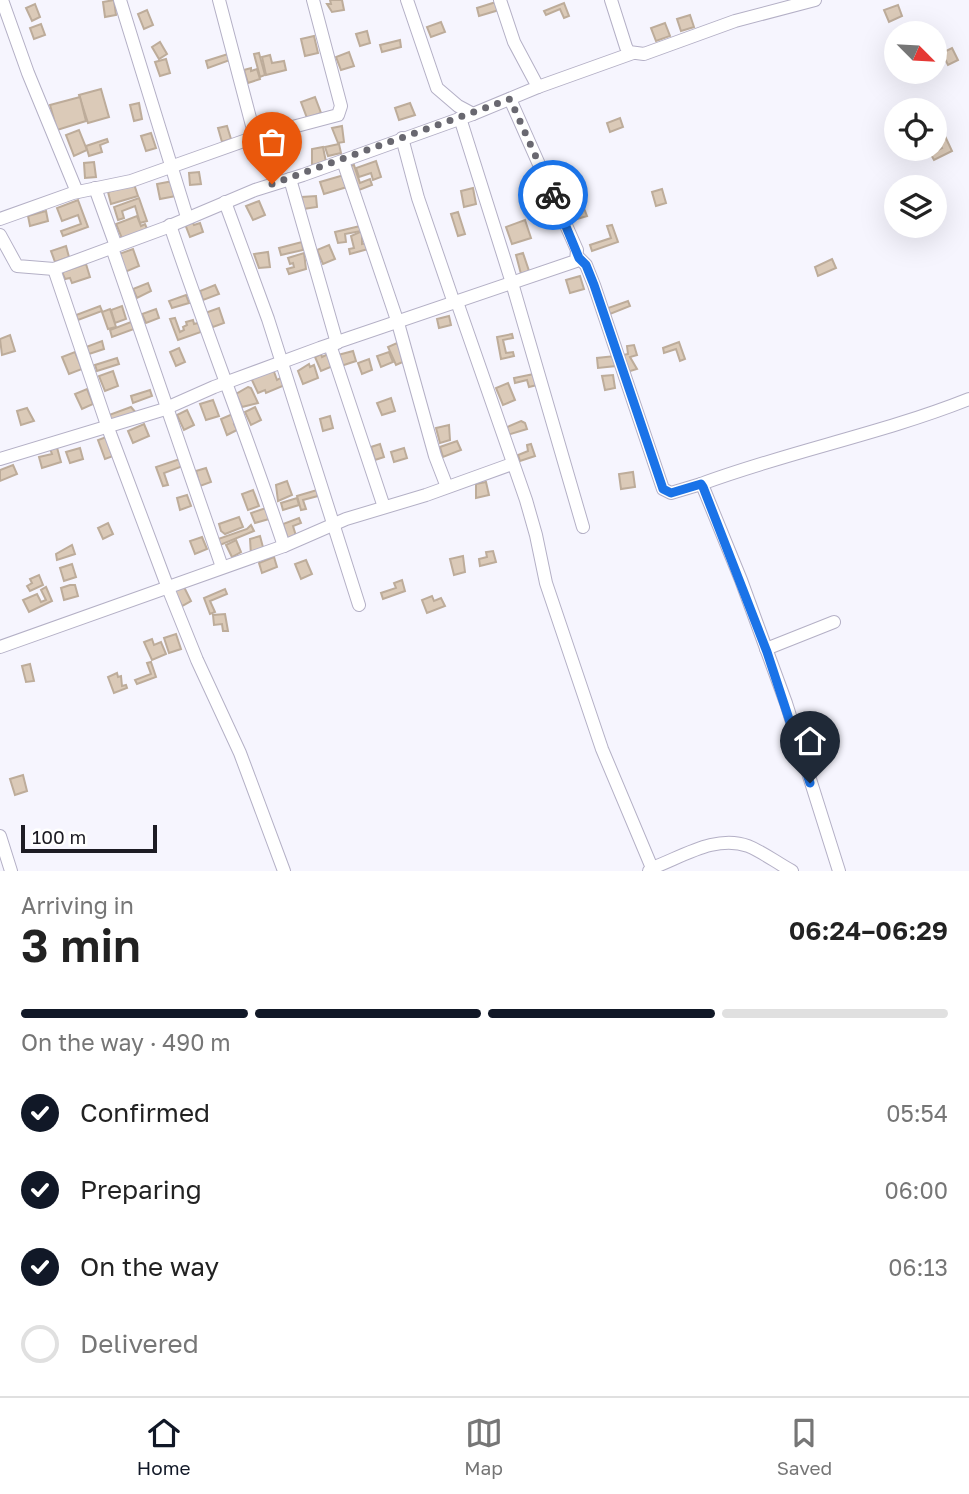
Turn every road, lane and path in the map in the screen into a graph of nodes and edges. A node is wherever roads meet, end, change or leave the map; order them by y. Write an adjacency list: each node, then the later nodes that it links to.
1 (2, 0): 19 (street)
2 (120, 0): 16 (street)
3 (219, 0): 13 (street)
4 (313, 0): 13 (street)
5 (407, 0): 12 (street)
6 (500, 0): 10 (street)
7 (611, 0): 9 (street)
8 (816, 0): 9 (street)
9 (633, 53): 10 (street)
10 (537, 87): 11 (street)
11 (510, 99): 12 (street); 26 (street)
12 (466, 116): 14 (street); 28 (street)
13 (255, 137): 16 (street)
14 (402, 138): 15 (street); 29 (street)
15 (342, 161): 17 (street); 30 (street)
16 (172, 166): 18 (street); 21 (street)
17 (290, 179): 20 (street); 31 (street)
18 (95, 188): 19 (street); 25 (street)
19 (77, 192): 22 (street)
20 (225, 202): 21 (street); 32 (street)
21 (187, 217): 23 (street)
22 (0, 219)
23 (170, 225): 25 (street); 33 (street)
24 (0, 235): 27 (street)
25 (114, 247): 27 (street); 35 (street)
26 (579, 258): 28 (street); 39 (street)
27 (54, 269): 36 (street)
28 (512, 283): 29 (street); 43 (street)
29 (456, 303): 30 (street); 38 (street)
30 (398, 323): 31 (street); 40 (street)
31 (334, 344): 32 (street); 41 (street)
32 (281, 363): 33 (street); 42 (street)
33 (226, 383): 35 (street); 44 (street)
34 (969, 399): 39 (street)
35 (168, 408): 36 (street); 45 (street)
36 (108, 428): 37 (street); 46 (street)
37 (0, 459)
38 (512, 464): 40 (street); 52 (street)
39 (701, 484): 50 (street)
40 (447, 487): 41 (street)
41 (384, 507): 42 (street)
42 (332, 525): 44 (street); 47 (street)
43 (583, 527)
44 (284, 546): 45 (street)
45 (222, 567): 46 (street)
46 (168, 588): 49 (street); 54 (street)
47 (359, 605)
48 (834, 622): 50 (street)
49 (0, 648)
50 (766, 649): 56 (street)
51 (0, 836): 53 (street)
52 (651, 870): 55 (street)
53 (11, 871)
54 (284, 871)
55 (792, 871)
56 (839, 871)

